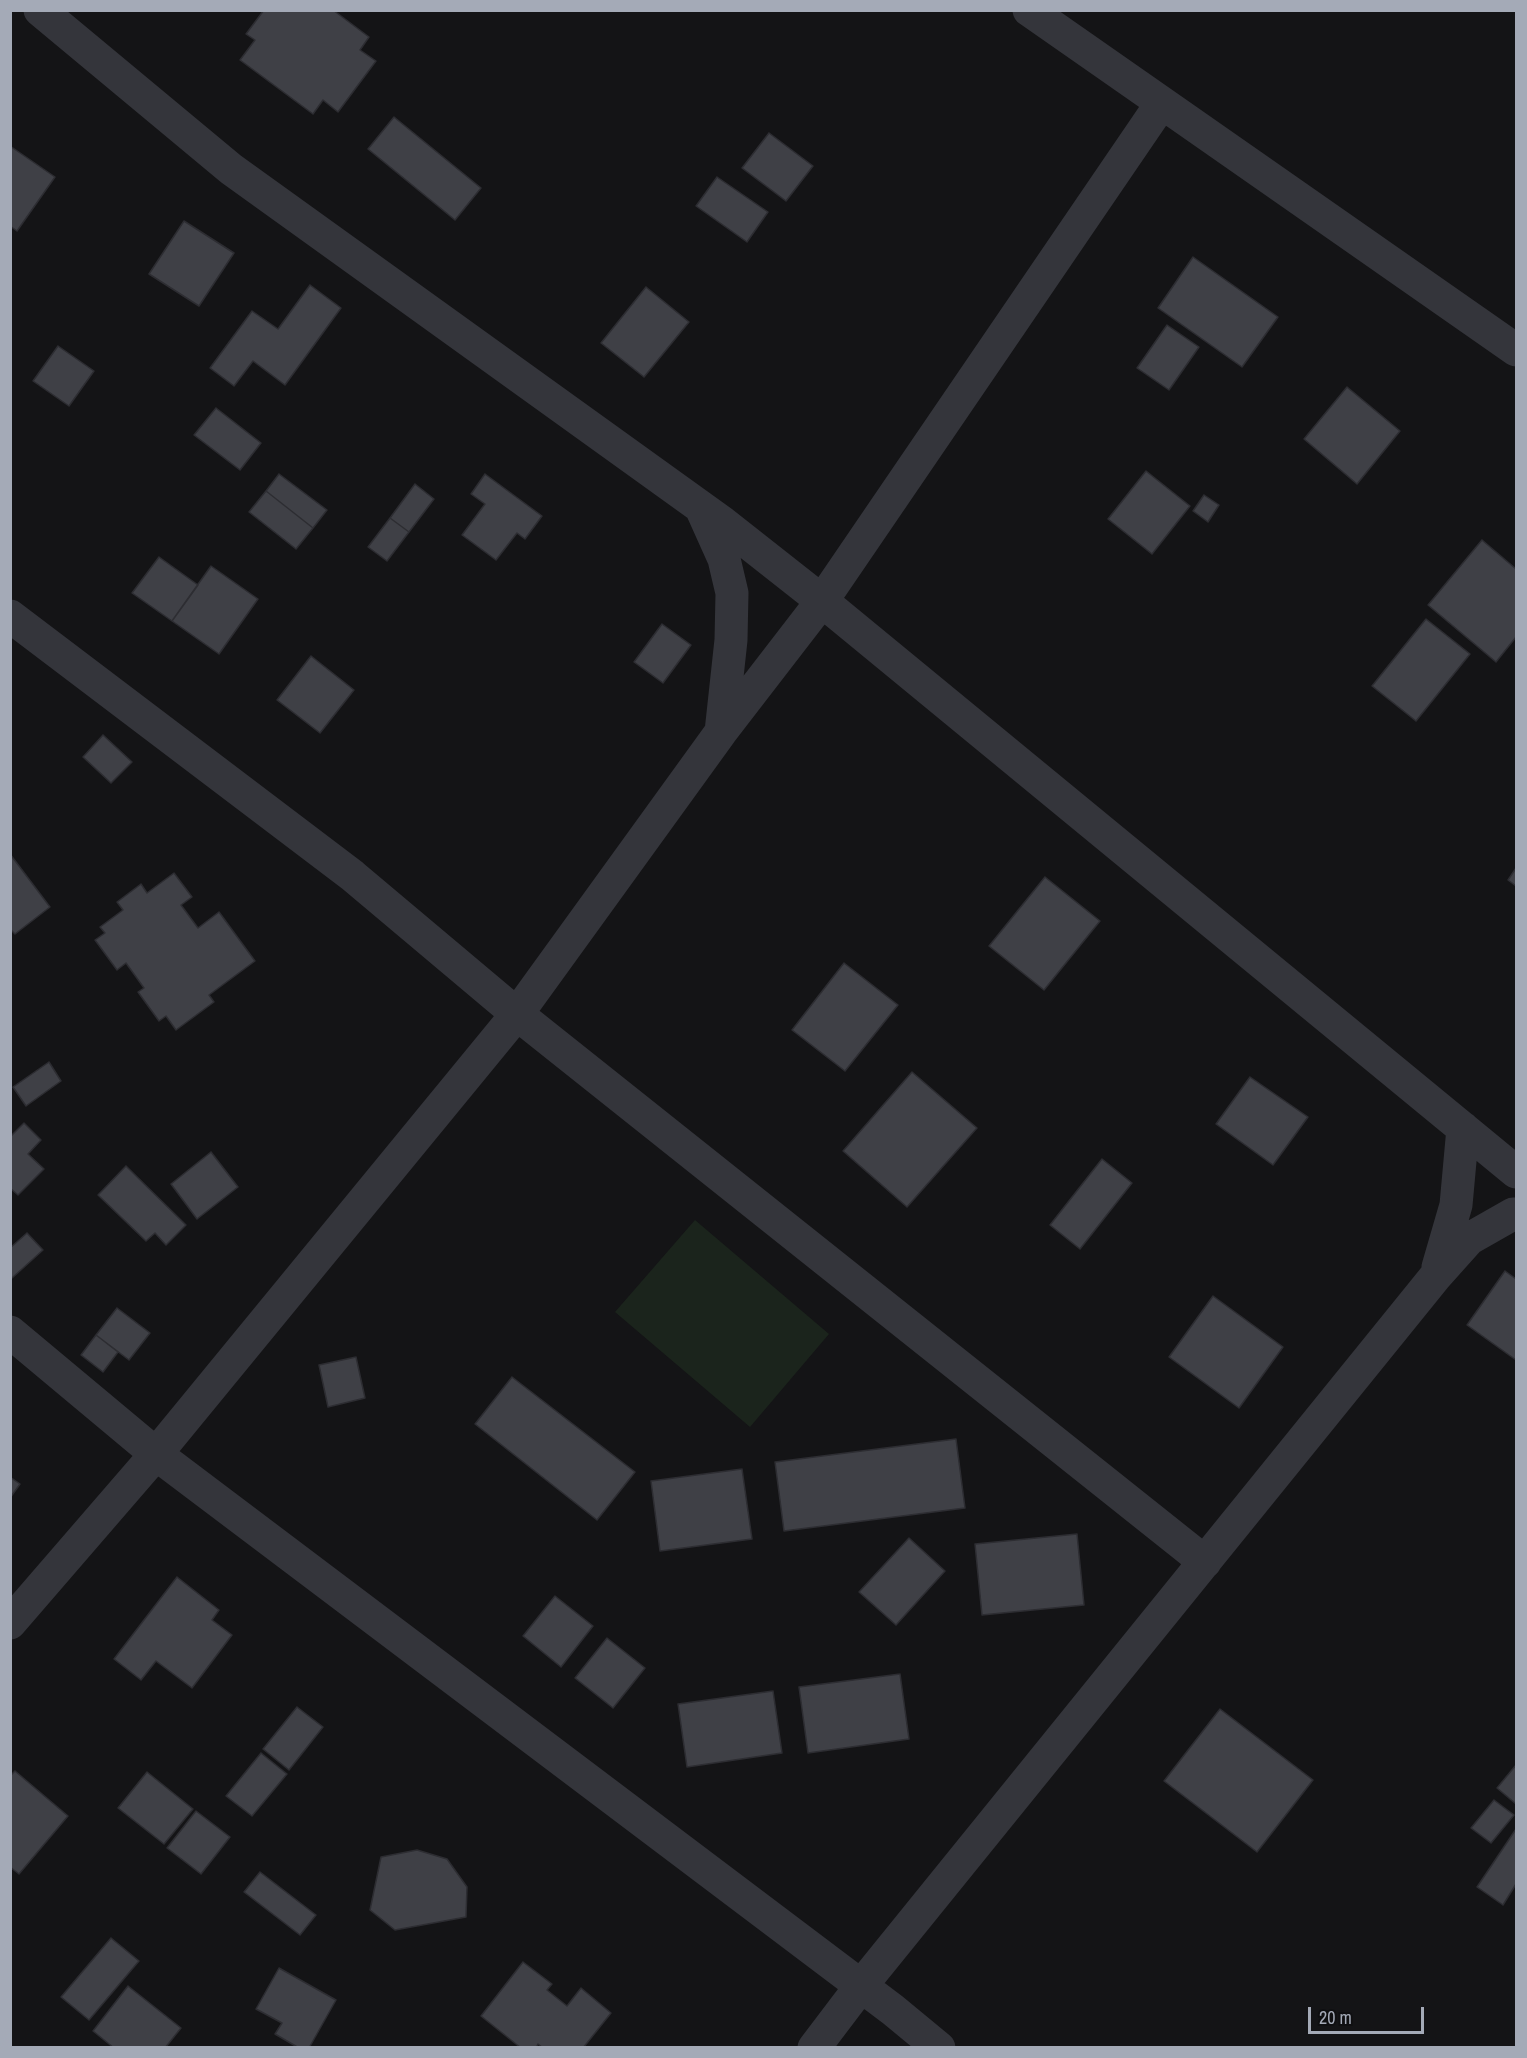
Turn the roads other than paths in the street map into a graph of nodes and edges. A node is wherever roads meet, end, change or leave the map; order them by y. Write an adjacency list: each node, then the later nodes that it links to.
1 (40, 10): 5 (street)
2 (1029, 10): 3 (street)
3 (1161, 104): 4 (street); 6 (street)
4 (1516, 350)
5 (701, 509): 6 (street); 8 (street)
6 (822, 601): 8 (street); 10 (street)
7 (10, 616): 9 (street)
8 (721, 732): 9 (street)
9 (517, 1014): 15 (street); 16 (street)
10 (1463, 1128): 11 (street); 13 (street)
11 (1516, 1172)
12 (1516, 1214): 13 (street)
13 (1435, 1277): 16 (street)
14 (10, 1332): 15 (street)
15 (156, 1454): 17 (street); 18 (street)
16 (1205, 1562): 18 (street)
17 (10, 1623)
18 (861, 1986): 19 (street); 20 (street)
19 (814, 2048)
20 (939, 2048)

